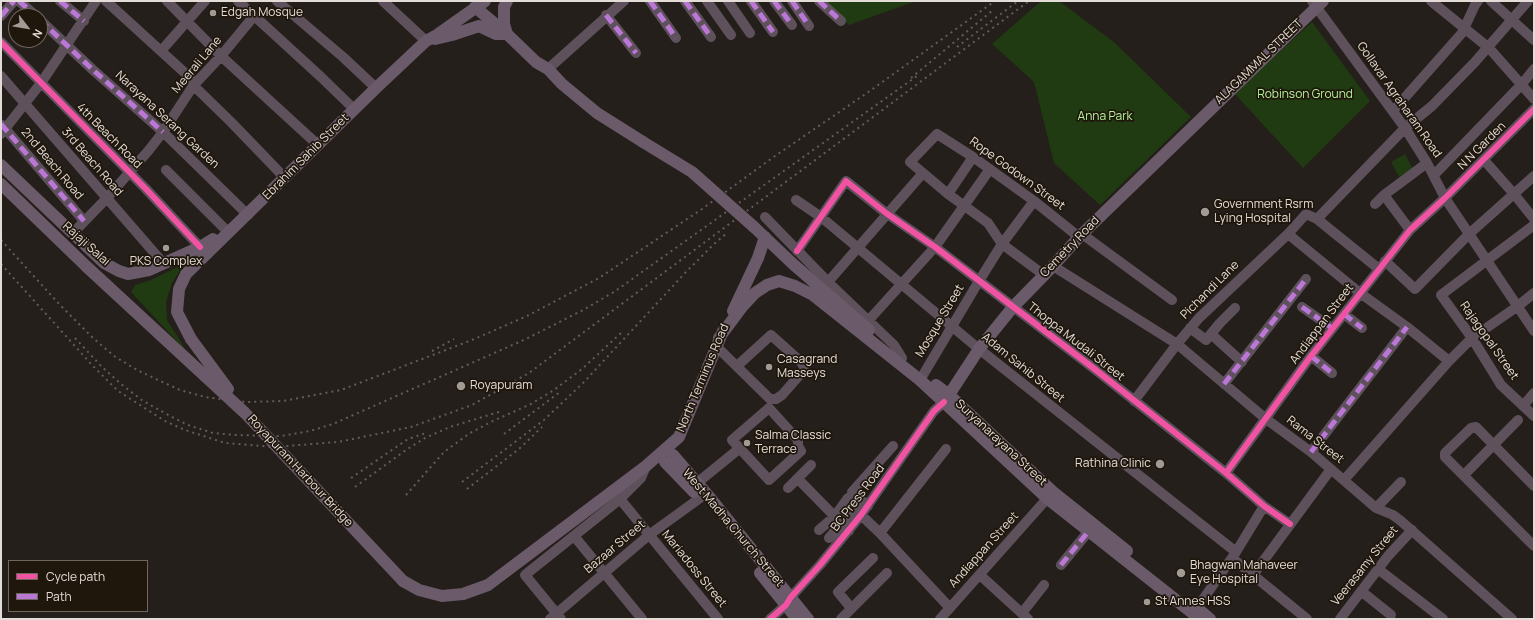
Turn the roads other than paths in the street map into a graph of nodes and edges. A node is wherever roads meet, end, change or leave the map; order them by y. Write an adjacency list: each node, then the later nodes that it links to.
1 (14, 1): 29 (street)
2 (19, 1): 28 (street)
3 (60, 1): 32 (street)
4 (96, 1): 32 (street)
5 (106, 1): 51 (street)
6 (167, 1): 35 (street)
7 (205, 1): 35 (street)
8 (277, 1): 60 (street)
9 (383, 1): 47 (street)
10 (507, 1): 42 (main road)
11 (624, 1): 31 (street)
12 (650, 1): 45 (street)
13 (685, 1): 44 (street)
14 (707, 1): 43 (street)
15 (728, 1): 41 (street)
16 (751, 1): 40 (street)
17 (774, 1): 36 (street)
18 (792, 1): 37 (street)
19 (819, 1): 34 (street)
20 (1303, 1): 26 (street)
21 (1432, 1): 38 (street)
22 (1478, 1): 38 (street)
23 (1491, 1): 33 (street)
24 (1528, 1): 33 (street)
25 (242, 2): 30 (street)
26 (1317, 2): 63 (main road, ALAGAMMAL STREET); 65 (street, Gollavar Agraharam Road)
27 (476, 3): 42 (main road, Suryanarayana Street); 47 (main road, Ebrahim Sahib Street)
28 (27, 8)
29 (1, 16)
30 (254, 16): 53 (street, Meerali Lane); 64 (street)
31 (606, 16): 52 (street); 54 (street)
32 (84, 20): 49 (street)
33 (1511, 20): 46 (street); 50 (street)
34 (841, 21)
35 (187, 22): 51 (street); 53 (street)
36 (792, 25)
37 (809, 26)
38 (1464, 26): 50 (street); 65 (street)
39 (48, 27): 49 (street, Narayana Serang Garden)
40 (773, 32)
41 (750, 33)
42 (507, 34): 47 (main road); 54 (main road, Suryanarayana Street)
43 (731, 35)
44 (711, 37)
45 (676, 38)
46 (1534, 40)
47 (426, 41): 60 (main road, Ebrahim Sahib Street)
48 (1, 42): 57 (street, 4th Beach Road)
49 (68, 45): 57 (street); 69 (street, Narayana Serang Garden)
50 (1489, 48): 59 (street); 67 (street)
51 (161, 50): 58 (street)
52 (636, 53)
53 (221, 56): 58 (street, Meerali Lane); 70 (street)
54 (548, 69): 106 (main road, Suryanarayana Street, bridge)
55 (1534, 69): 59 (street)
56 (1, 76): 62 (street, 3rd Beach Road)
57 (41, 83): 62 (street); 77 (street, 4th Beach Road)
58 (195, 84): 69 (street, Meerali Lane); 81 (street)
59 (1522, 84): 61 (street); 79 (street)
60 (376, 88): 64 (main road, Ebrahim Sahib Street)
61 (1534, 99)
62 (25, 105): 68 (street); 86 (street, 3rd Beach Road)
63 (1212, 107): 105 (main road, Cemetry Road)
64 (354, 109): 70 (main road, Ebrahim Sahib Street)
65 (1393, 111): 67 (street, Gollavar Agraharam Road)
66 (1533, 113): 72 (street, N N Garden)
67 (1405, 128): 73 (street, Gollavar Agraharam Road); 96 (street)
68 (2, 129): 98 (street, 2nd Beach Road)
69 (163, 132): 77 (street, Meerali Lane); 93 (street, Narayana Serang Garden)
70 (318, 145): 81 (main road, Ebrahim Sahib Street)
71 (973, 157): 75 (street, Rope Godown Street); 78 (street, Rope Godown Street); 83 (street)
72 (1484, 160): 84 (street); 87 (street, N N Garden)
73 (1427, 162): 79 (street, Gollavar Agraharam Road); 85 (street)
74 (1, 166): 102 (main road, Rajaji Salai)
75 (990, 169): 89 (street, Rope Godown Street); 91 (street)
76 (166, 170): 100 (street)
77 (129, 172): 86 (street, Meerali Lane); 109 (street, 4th Beach Road)
78 (923, 173): 83 (street); 92 (street)
79 (1434, 175): 87 (street, Gollavar Agraharam Road)
80 (1534, 176): 84 (street)
81 (285, 178): 93 (main road, Ebrahim Sahib Street)
82 (1, 184): 116 (main road, Rajaji Salai)
83 (948, 194): 91 (street)
84 (1514, 194): 97 (street); 104 (street)
85 (1384, 195): 90 (street); 101 (street)
86 (107, 198): 98 (street, Meerali Lane); 114 (street, 3rd Beach Road)
87 (1445, 198): 101 (street, Andiappan Street); 104 (street, Gollavar Agraharam Road)
88 (796, 200): 95 (street, Adam Sahib Street)
89 (1034, 201): 105 (street, Rope Godown Street); 107 (street, Mosque Street)
90 (1375, 204)
91 (964, 205): 107 (street); 108 (street)
92 (886, 213): 95 (street, Thoppa Mudali Street); 108 (street, Thoppa Mudali Street); 110 (street)
93 (248, 215): 100 (main road, Rajaji Salai); 155 (main road, Ebrahim Sahib Street, bridge)
94 (765, 217): 111 (street)
95 (821, 217): 110 (street, Adam Sahib Street); 111 (street)
96 (1317, 219): 103 (street, Pichandi Lane); 117 (street)
97 (1534, 219)
98 (84, 221): 102 (street, Meerali Lane)
99 (1534, 225): 112 (street)
100 (226, 230): 109 (main road, Rajaji Salai)
101 (1410, 230): 113 (street, Andiappan Street)
102 (73, 233): 114 (main road, Rajaji Salai)
103 (1288, 234): 123 (street); 134 (street, Pichandi Lane)
104 (1469, 234): 112 (street, Gollavar Agraharam Road); 113 (street)
105 (1081, 235): 115 (main road, Cemetry Road); 125 (street, Rope Godown Street)
106 (765, 237): 140 (main road, North Terminus Road); 144 (main road, Suryanarayana Street)
107 (1002, 244): 118 (street); 120 (street, Mosque Street)
108 (935, 247): 120 (street, Thoppa Mudali Street); 122 (street)
109 (200, 248): 114 (main road, Rajaji Salai)
110 (857, 248): 121 (street); 122 (street, Adam Sahib Street)
111 (797, 251): 121 (street)
112 (1487, 260): 126 (street, Gollavar Agraharam Road); 139 (street, Rajagopal Street)
113 (1385, 261): 117 (street, Andiappan Street)
114 (164, 264)
115 (1053, 266): 118 (main road, Cemetry Road); 141 (street, Rama Street)
116 (87, 267): 155 (main road, Royapuram Harbour Bridge, bridge)
117 (1379, 269): 123 (street, Andiappan Street)
118 (1044, 275): 127 (main road, Cemetry Road)
119 (1306, 279): 146 (street)
120 (979, 281): 127 (street, Thoppa Mudali Street); 132 (street, Mosque Street)
121 (828, 282): 131 (street)
122 (901, 285): 131 (street); 132 (street, Adam Sahib Street)
123 (1360, 292): 130 (street, Andiappan Street); 133 (street)
124 (1534, 293): 126 (street)
125 (1172, 300)
126 (1518, 306): 137 (street, Gollavar Agraharam Road); 139 (street)
127 (1013, 307): 142 (main road, Cemetry Road); 153 (street, Thoppa Mudali Street)
128 (1302, 307): 135 (street)
129 (1235, 308): 138 (street)
130 (1344, 314): 135 (street, Andiappan Street); 136 (street)
131 (868, 321): 144 (street)
132 (951, 326): 142 (street, Adam Sahib Street); 149 (street, Mosque Street)
133 (1407, 326): 145 (street); 164 (street)
134 (1190, 328): 138 (street); 141 (street, Pichandi Lane)
135 (1332, 328): 143 (street, Andiappan Street)
136 (1362, 328)
137 (1534, 331)
138 (1211, 334): 146 (street)
139 (1472, 338): 145 (street); 154 (street, Rajagopal Street)
140 (718, 342): 147 (street); 152 (main road, Suryanarayana Street); 159 (main road, North Terminus Road)
141 (1177, 344): 150 (street, Rama Street); 153 (street, Pichandi Lane)
142 (979, 349): 152 (main road, Cemetry Road); 197 (street, Adam Sahib Street)
143 (1311, 356): 148 (street); 157 (street, Andiappan Street)
144 (902, 358): 149 (main road, Suryanarayana Street)
145 (1449, 361): 172 (street)
146 (1242, 362): 150 (street)
147 (737, 366): 147 (street)
148 (1332, 373)
149 (923, 375): 152 (main road, Suryanarayana Street)
150 (1224, 384): 157 (street, Rama Street)
151 (1534, 393): 154 (street)
152 (946, 398): 177 (main road, Suryanarayana Street); 182 (street, BC Press Road)
153 (1134, 401): 169 (street, Thoppa Mudali Street)
154 (1523, 406): 156 (street, Rajagopal Street)
155 (246, 413): 196 (main road, Royapuram Harbour Bridge, bridge)
156 (1534, 416)
157 (1266, 418): 164 (street, Rama Street); 169 (street, Andiappan Street)
158 (1518, 420): 160 (street)
159 (679, 437): 165 (main road); 167 (main road, North Terminus Road)
160 (1494, 445): 170 (street); 170 (street); 175 (street)
161 (738, 446): 161 (street); 173 (street)
162 (893, 446): 182 (street)
163 (946, 449): 191 (street)
164 (1311, 452): 168 (street, Rama Street)
165 (669, 458): 167 (main road); 173 (main road, West Madha Church Street); 178 (main road, West Madha Church Street)
166 (811, 465): 171 (street)
167 (646, 466): 180 (street); 196 (main road, North Terminus Road)
168 (1331, 468): 172 (street, Rama Street); 187 (street)
169 (1226, 473): 183 (street, Thoppa Mudali Street)
170 (1464, 475): 195 (street)
171 (798, 478): 176 (street); 186 (street)
172 (1344, 480): 184 (street, Rama Street)
173 (695, 481): 207 (main road, West Madha Church Street)
174 (1401, 482): 184 (street)
175 (1534, 486)
176 (788, 488)
177 (1051, 495): 190 (main road, Suryanarayana Street); 203 (street, Andiappan Street); 210 (main road, Suryanarayana Street)
178 (700, 498): 192 (street, Bazaar Street); 207 (main road, West Madha Church Street)
179 (848, 498): 186 (street)
180 (620, 499): 192 (street, Mariadoss Street); 193 (street)
181 (856, 506): 186 (street)
182 (868, 506): 185 (street, BC Press Road)
183 (1264, 506): 187 (street, Thoppa Mudali Street); 197 (street)
184 (1376, 508): 189 (street, Rama Street)
185 (861, 515): 186 (street, BC Press Road); 191 (street)
186 (842, 523): 188 (street); 194 (street); 207 (street, BC Press Road)
187 (1290, 524): 204 (street)
188 (819, 530)
189 (1412, 530): 200 (street, Veerasamy Street); 225 (street, Rama Street)
190 (1088, 532): 199 (street); 210 (main road, Suryanarayana Street)
191 (880, 533): 209 (street)
192 (649, 535): 202 (street, Bazaar Street); 215 (street, Mariadoss Street)
193 (574, 536): 202 (street); 213 (street)
194 (828, 538)
195 (1534, 546)
196 (532, 551)
197 (1234, 555): 204 (street, Adam Sahib Street); 210 (street)
198 (873, 558): 208 (street)
199 (1061, 565)
200 (1378, 569): 206 (street, Veerasamy Street); 224 (street)
201 (887, 572): 208 (street)
202 (605, 573): 213 (street, Bazaar Street); 214 (street)
203 (980, 575): 209 (street, Andiappan Street); 212 (street)
204 (1254, 575): 222 (street, Adam Sahib Street)
205 (1044, 585): 212 (street)
206 (1361, 591): 211 (street); 223 (street, Veerasamy Street)
207 (788, 601): 216 (street, BC Press Road); 217 (main road, West Madha Church Street); 218 (main road, West Madha Church Street)
208 (852, 608): 219 (street)
209 (950, 608): 220 (street, Andiappan Street)
210 (1198, 614): 221 (main road, Suryanarayana Street)
211 (1391, 615)
212 (1025, 616)
213 (556, 617)
214 (642, 619)
215 (718, 619)
216 (770, 619)
217 (797, 619)
218 (808, 619)
219 (841, 619)
220 (940, 619)
221 (1210, 619)
222 (1307, 619)
223 (1340, 619)
224 (1442, 619)
225 (1512, 619)

